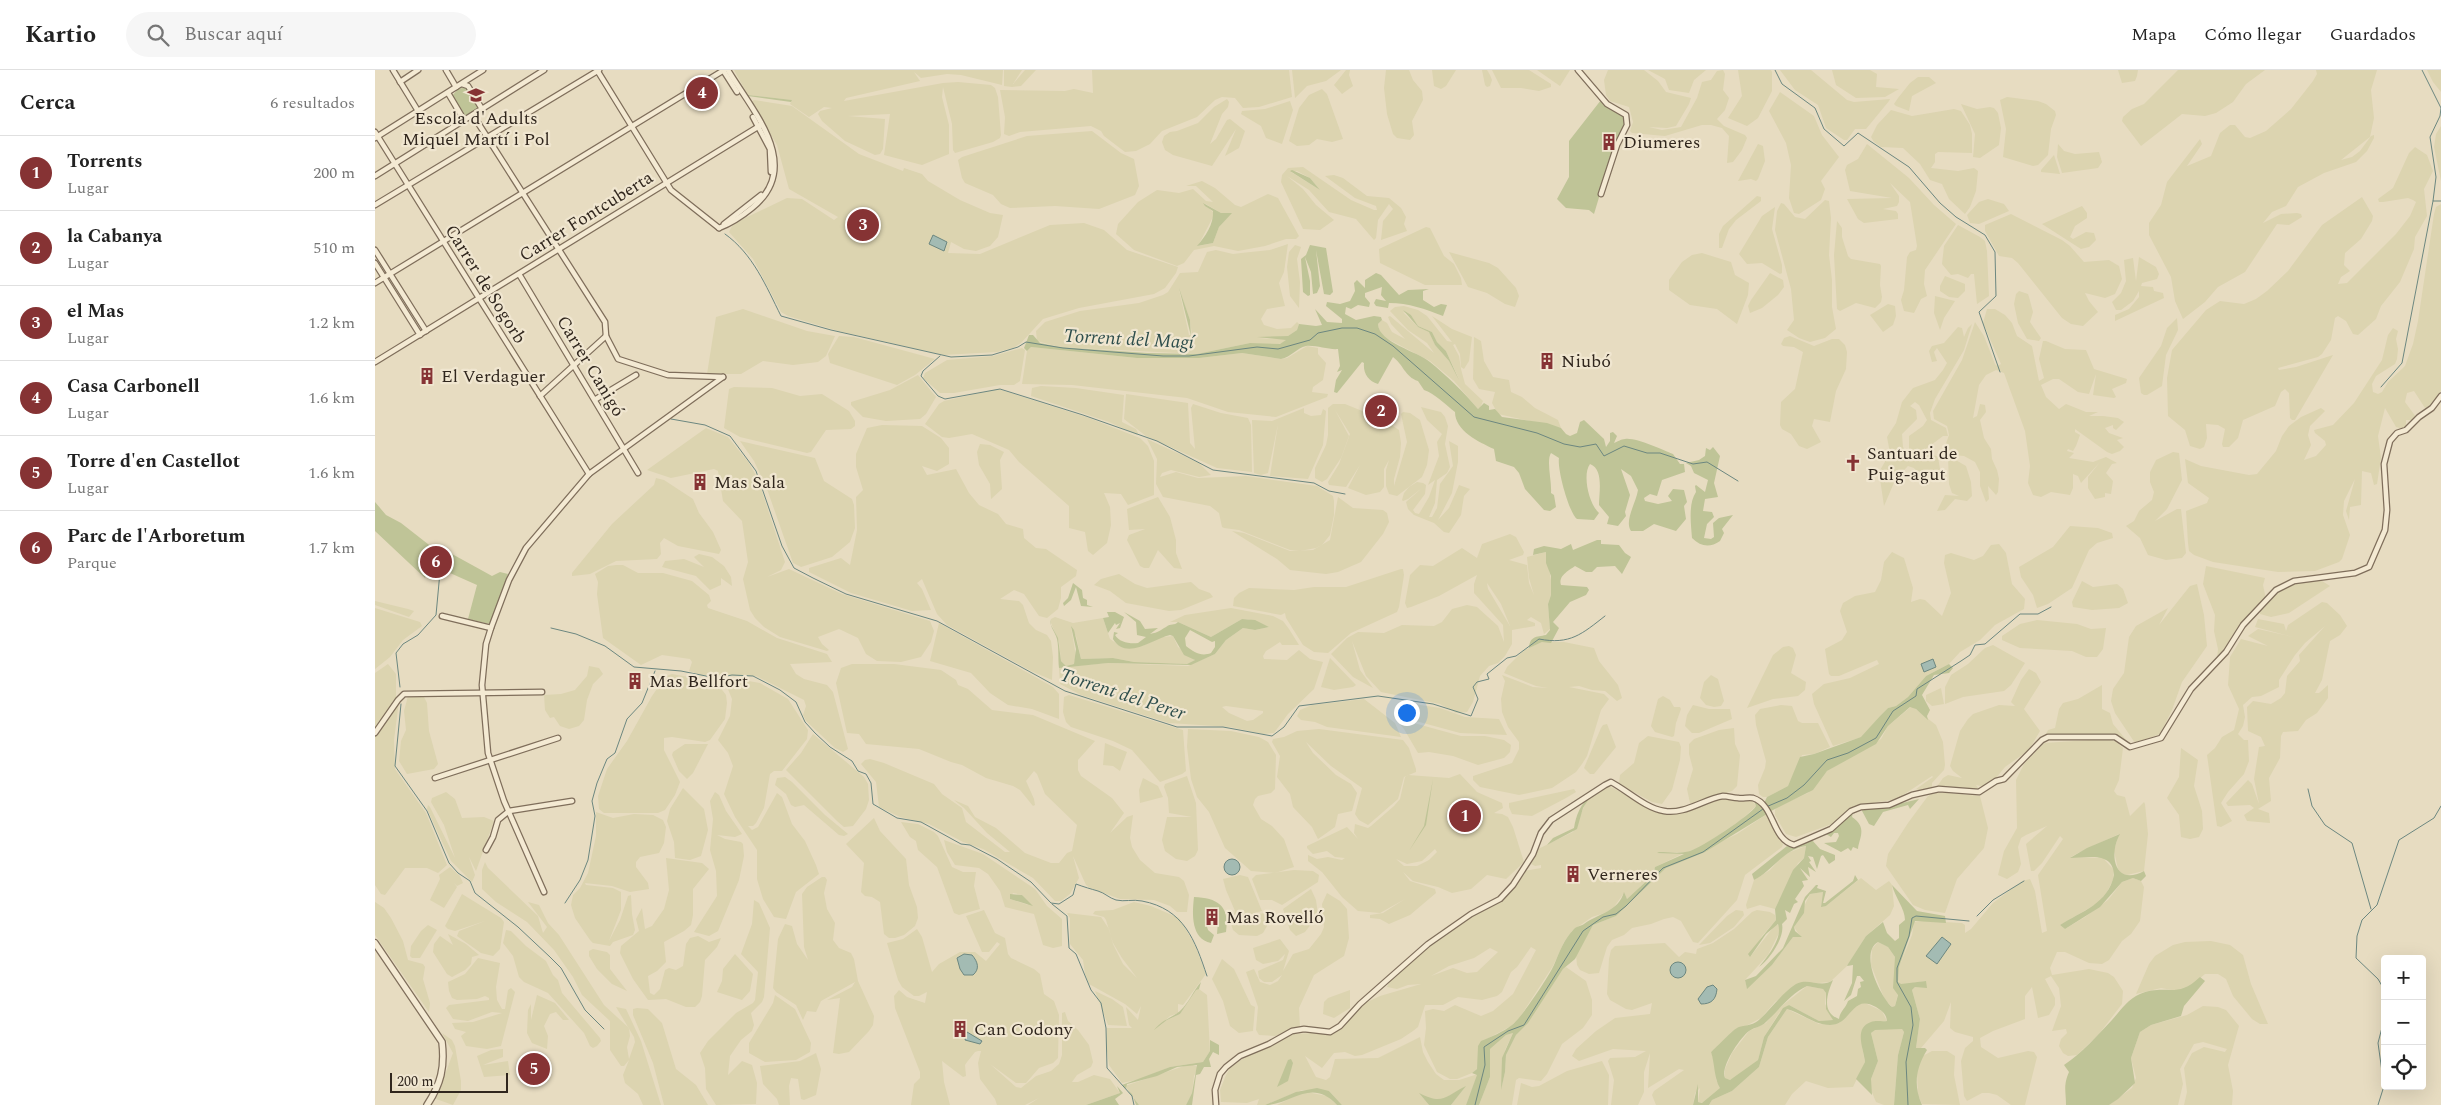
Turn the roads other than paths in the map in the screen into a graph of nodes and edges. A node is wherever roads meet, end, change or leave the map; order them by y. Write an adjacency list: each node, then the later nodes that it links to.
1 (393, 70): 9 (street)
2 (418, 70): 9 (street)
3 (446, 70): 11 (street)
4 (483, 70): 10 (street)
5 (544, 70): 13 (street)
6 (598, 70): 18 (street); 20 (street)
7 (725, 70): 17 (street); 18 (street)
8 (1578, 70): 26 (street)
9 (400, 82): 14 (street)
10 (462, 84): 11 (street); 13 (street)
11 (456, 87): 12 (street)
12 (448, 93): 14 (street); 16 (street)
13 (482, 109): 15 (street)
14 (418, 111): 19 (street)
15 (473, 114): 16 (street); 20 (street)
16 (464, 120): 21 (street)
17 (760, 126): 23 (street, Carrer Fontcuberta); 23 (street)
18 (632, 127): 23 (street); 25 (street)
19 (376, 135): 21 (street, Carrer de Sogorb)
20 (487, 138): 24 (street); 25 (street)
21 (395, 164): 22 (street); 24 (street, Carrer de Sogorb)
22 (375, 176)
23 (666, 183): 29 (street, Carrer Fontcuberta)
24 (408, 185): 27 (street); 28 (street, Carrer de Sogorb)
25 (524, 192): 28 (street); 29 (street)
26 (1601, 194)
27 (375, 205)
28 (444, 242): 32 (street); 36 (street, Carrer de Sogorb)
29 (559, 249): 33 (street, Carrer Fontcuberta); 39 (street)
30 (375, 250): 32 (street)
31 (375, 263): 34 (street)
32 (390, 274): 34 (street); 37 (street)
33 (519, 274): 36 (street, Carrer Fontcuberta); 41 (street, Carrer Canigó)
34 (384, 278): 35 (street); 38 (street)
35 (375, 283)
36 (479, 298): 37 (street, Carrer Fontcuberta); 43 (street, Carrer de Sogorb)
37 (426, 331): 38 (street, Carrer Fontcuberta)
38 (420, 335): 40 (street, Carrer Fontcuberta)
39 (606, 336): 41 (street); 46 (street)
40 (375, 362)
41 (574, 364): 43 (street); 45 (street, Carrer Canigó)
42 (636, 375): 45 (street)
43 (540, 396): 48 (street, Carrer de Sogorb)
44 (2441, 396): 63 (street)
45 (596, 399): 46 (street, Carrer Canigó)
46 (623, 447): 47 (street, Carrer Canigó); 48 (street)
47 (638, 473)
48 (589, 474): 50 (street)
49 (442, 616): 50 (street)
50 (491, 628): 52 (street)
51 (542, 692): 52 (street)
52 (483, 693): 53 (street); 55 (street)
53 (375, 733)
54 (558, 738): 55 (street)
55 (490, 760): 56 (street); 58 (street)
56 (435, 778)
57 (571, 801): 58 (street)
58 (509, 811): 59 (street); 60 (street)
59 (486, 850)
60 (544, 892)
61 (375, 942): 62 (street)
62 (427, 1105)
63 (1216, 1105)

